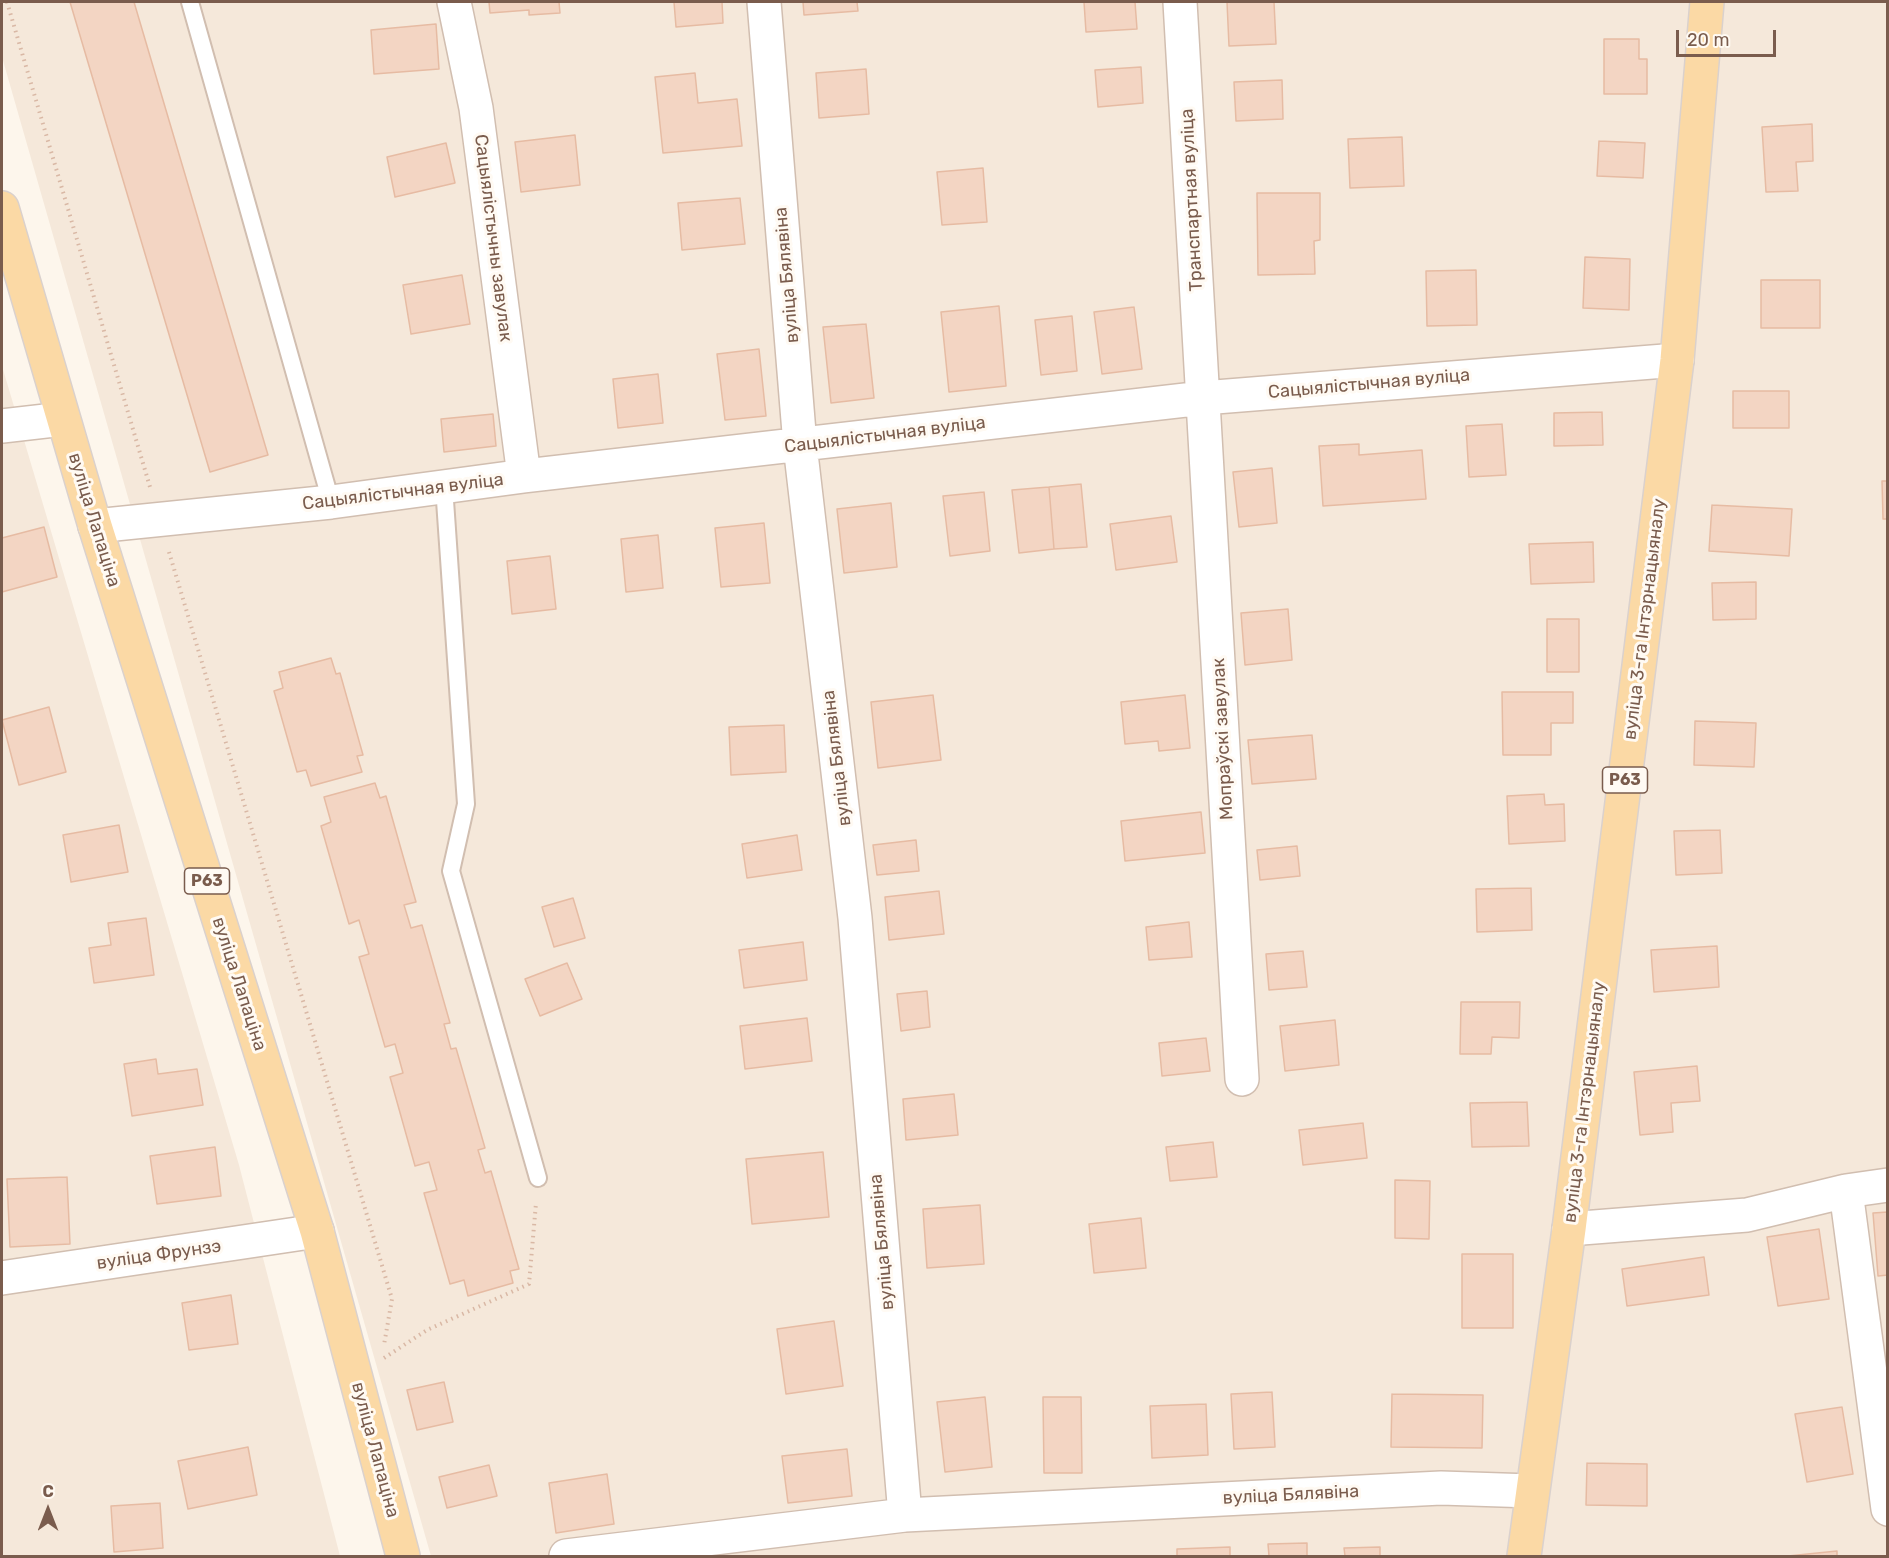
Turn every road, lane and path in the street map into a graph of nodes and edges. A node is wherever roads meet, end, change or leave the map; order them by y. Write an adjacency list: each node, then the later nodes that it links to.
1 (7, 2): 16 (path)
2 (190, 2): 15 (lane)
3 (454, 2): 13 (street, Сацыялістычны завулак)
4 (764, 2): 12 (street, вуліца Бялявіна)
5 (1180, 2): 9 (street, Транспартная вуліца)
6 (1707, 2): 8 (main road, вуліца 3-га Інтэрнацыяналу / Р63)
7 (2, 208): 10 (main road, вуліца Лапаціна / Р63)
8 (1677, 360): 9 (street, Сацыялістычная вуліца); 22 (main road, вуліца 3-га Інтэрнацыяналу / Р63)
9 (1203, 398): 12 (street, Сацыялістычная вуліца); 18 (street, Мопраўскі завулак)
10 (63, 419): 11 (street); 17 (main road, вуліца Лапаціна / Р63)
11 (2, 426)
12 (800, 445): 13 (street, Сацыялістычная вуліца); 27 (street, вуліца Бялявіна)
13 (524, 476): 14 (street, Сацыялістычная вуліца)
14 (444, 486): 15 (street, Сацыялістычная вуліца); 19 (lane)
15 (331, 502): 16 (street, Сацыялістычная вуліца)
16 (160, 520): 17 (street, Сацыялістычная вуліца); 19 (path)
17 (95, 526): 23 (main road, вуліца Лапаціна / Р63)
18 (1242, 1079)
19 (538, 1179)
20 (1887, 1185): 21 (street)
21 (1846, 1191): 22 (street); 26 (street)
22 (1569, 1228): 25 (main road, вуліца 3-га Інтэрнацыяналу / Р63)
23 (317, 1231): 24 (street, вуліца Фрунзэ); 28 (main road, вуліца Лапаціна / Р63)
24 (2, 1278)
25 (1532, 1491): 27 (street, вуліца Бялявіна); 30 (main road, вуліца 3-га Інтэрнацыяналу / Р63)
26 (1887, 1509)
27 (906, 1515): 29 (street, вуліца Бялявіна)
28 (403, 1557)
29 (566, 1557)
30 (1524, 1557)

